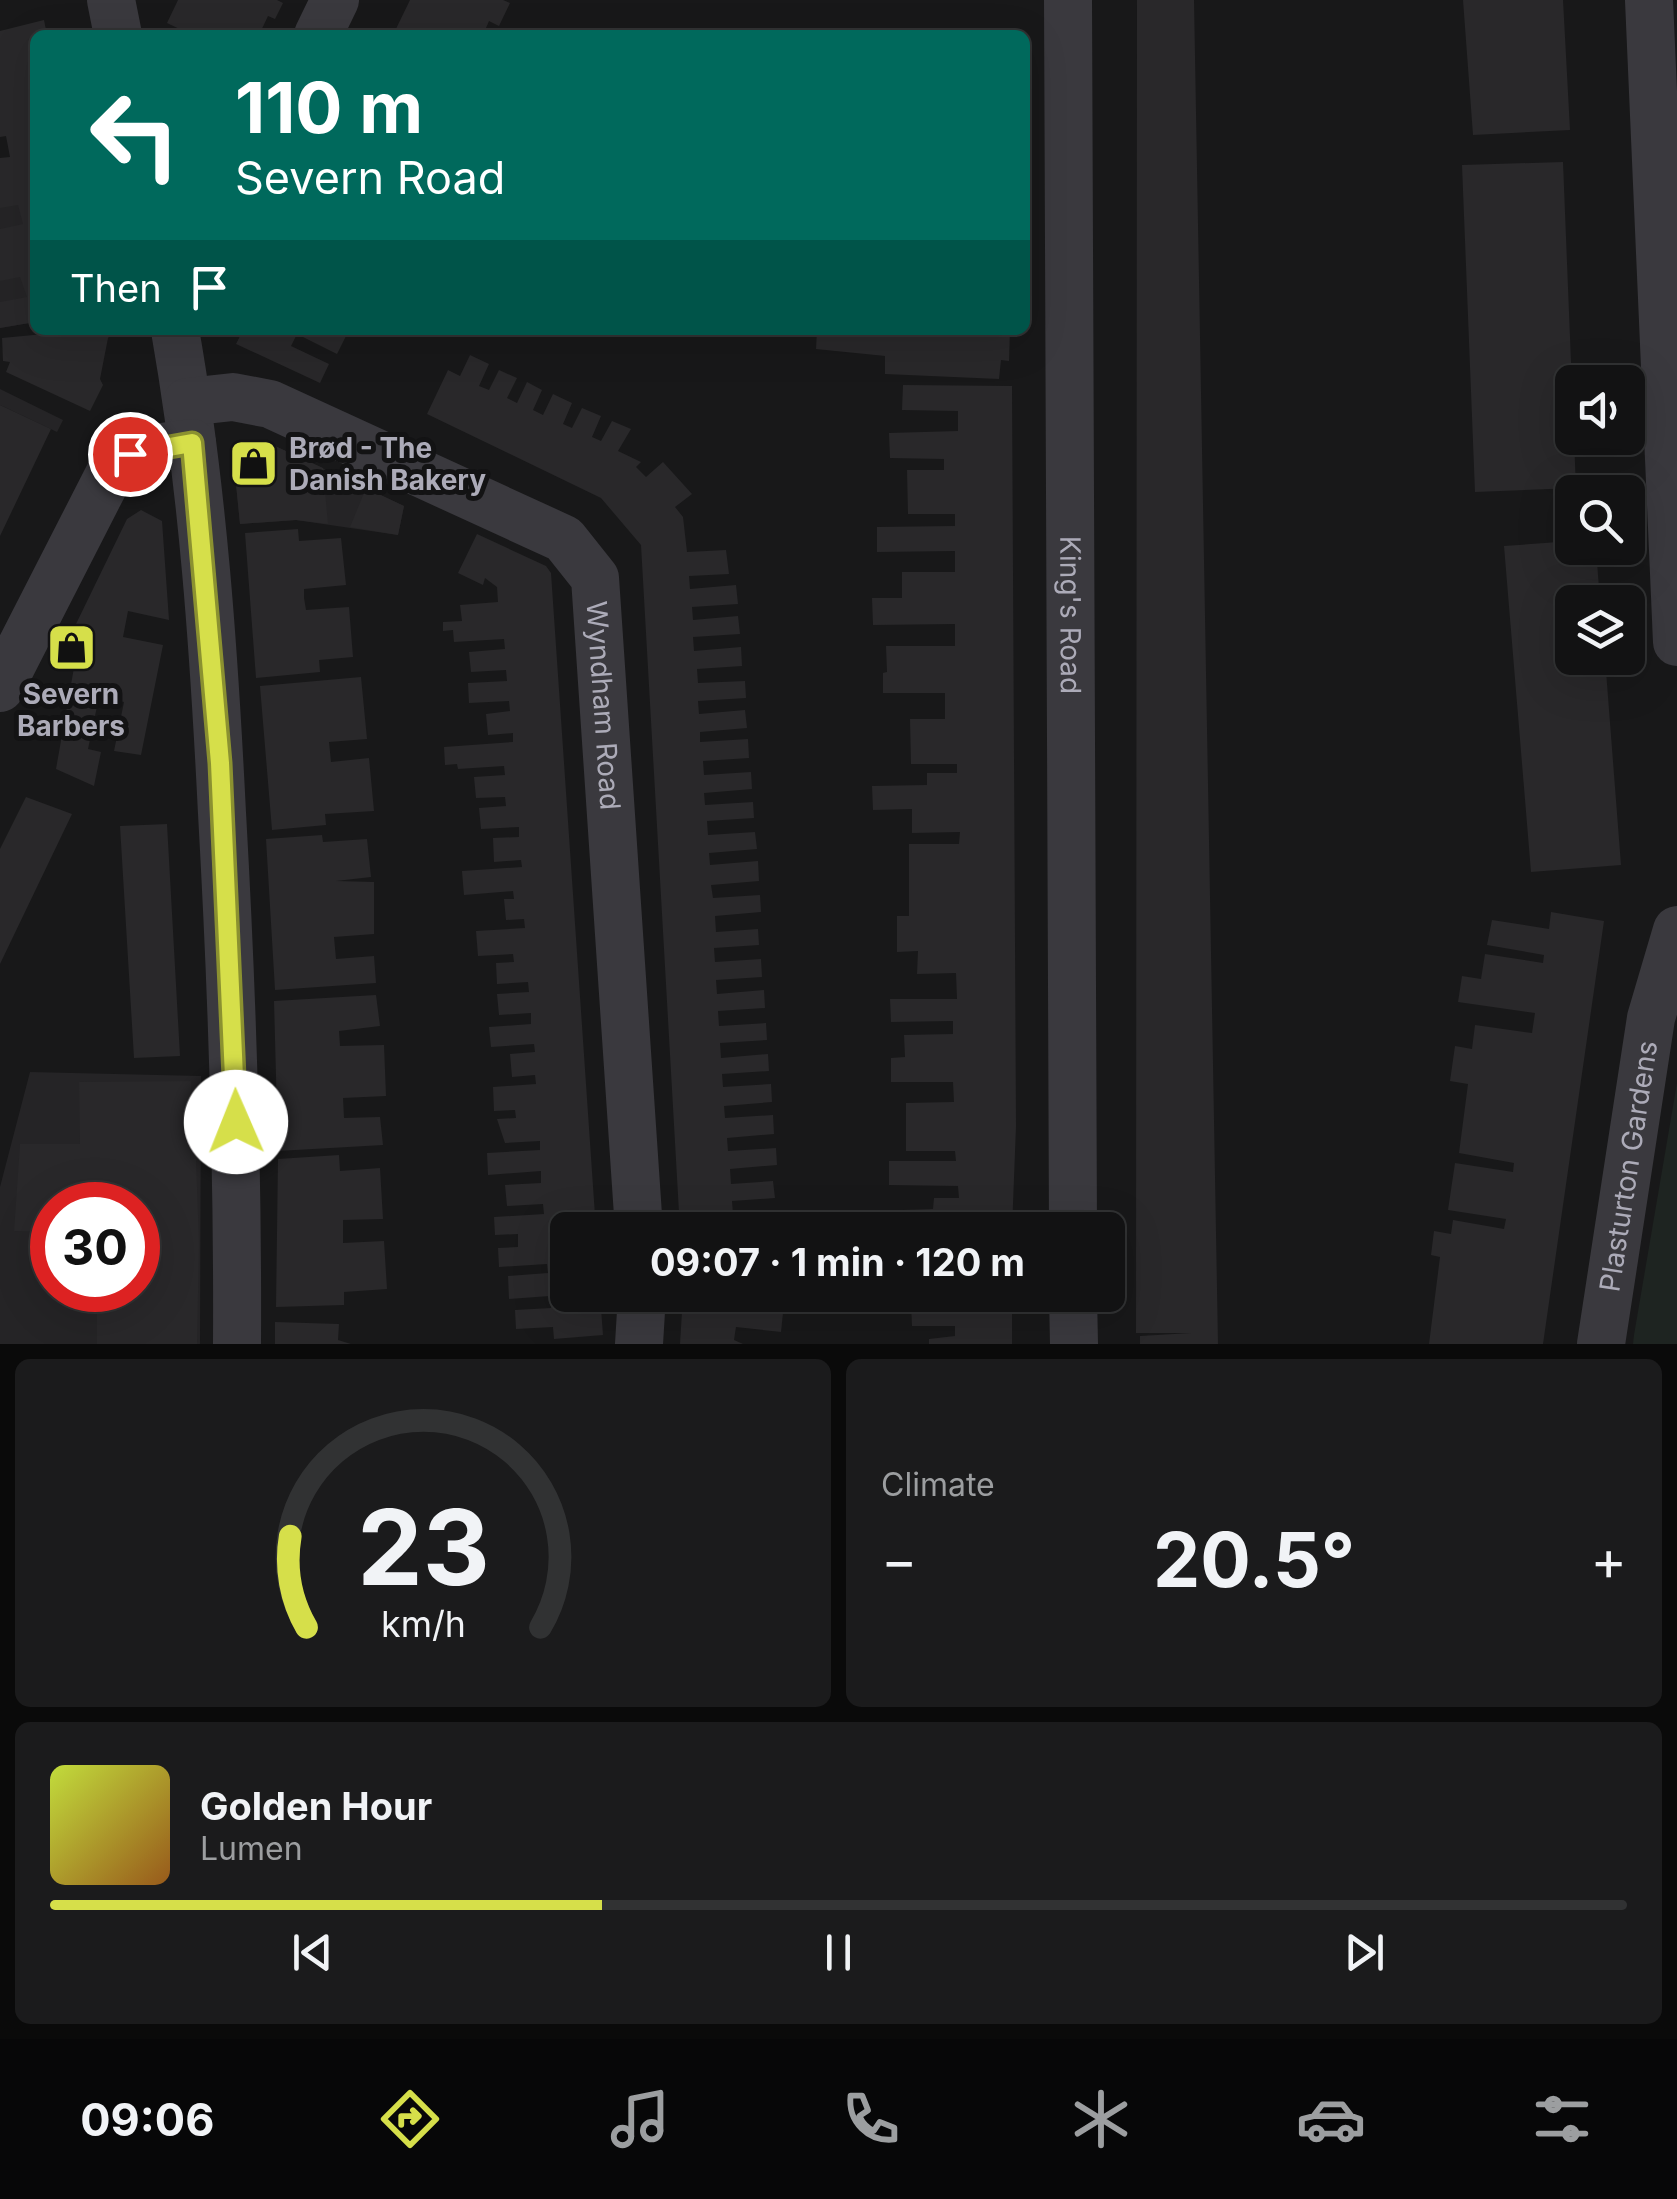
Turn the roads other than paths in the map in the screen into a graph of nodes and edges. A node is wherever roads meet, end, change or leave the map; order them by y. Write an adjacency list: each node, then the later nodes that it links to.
1 (110, 0): 5 (street)
2 (335, 0): 6 (street)
3 (1068, 0): 13 (street, King's Road)
4 (1648, 0): 9 (street)
5 (117, 30)
6 (320, 30)
7 (176, 335): 8 (street)
8 (190, 422): 10 (street, Wyndham Road); 12 (street, Wyndham Road); 16 (street)
9 (1677, 642)
10 (0, 688)
11 (1677, 930): 19 (street, Plasturton Gardens)
12 (638, 1212)
13 (1073, 1212)
14 (641, 1312): 17 (street)
15 (1073, 1312): 18 (street)
16 (237, 1344)
17 (638, 1344)
18 (1074, 1344)
19 (1601, 1344)

